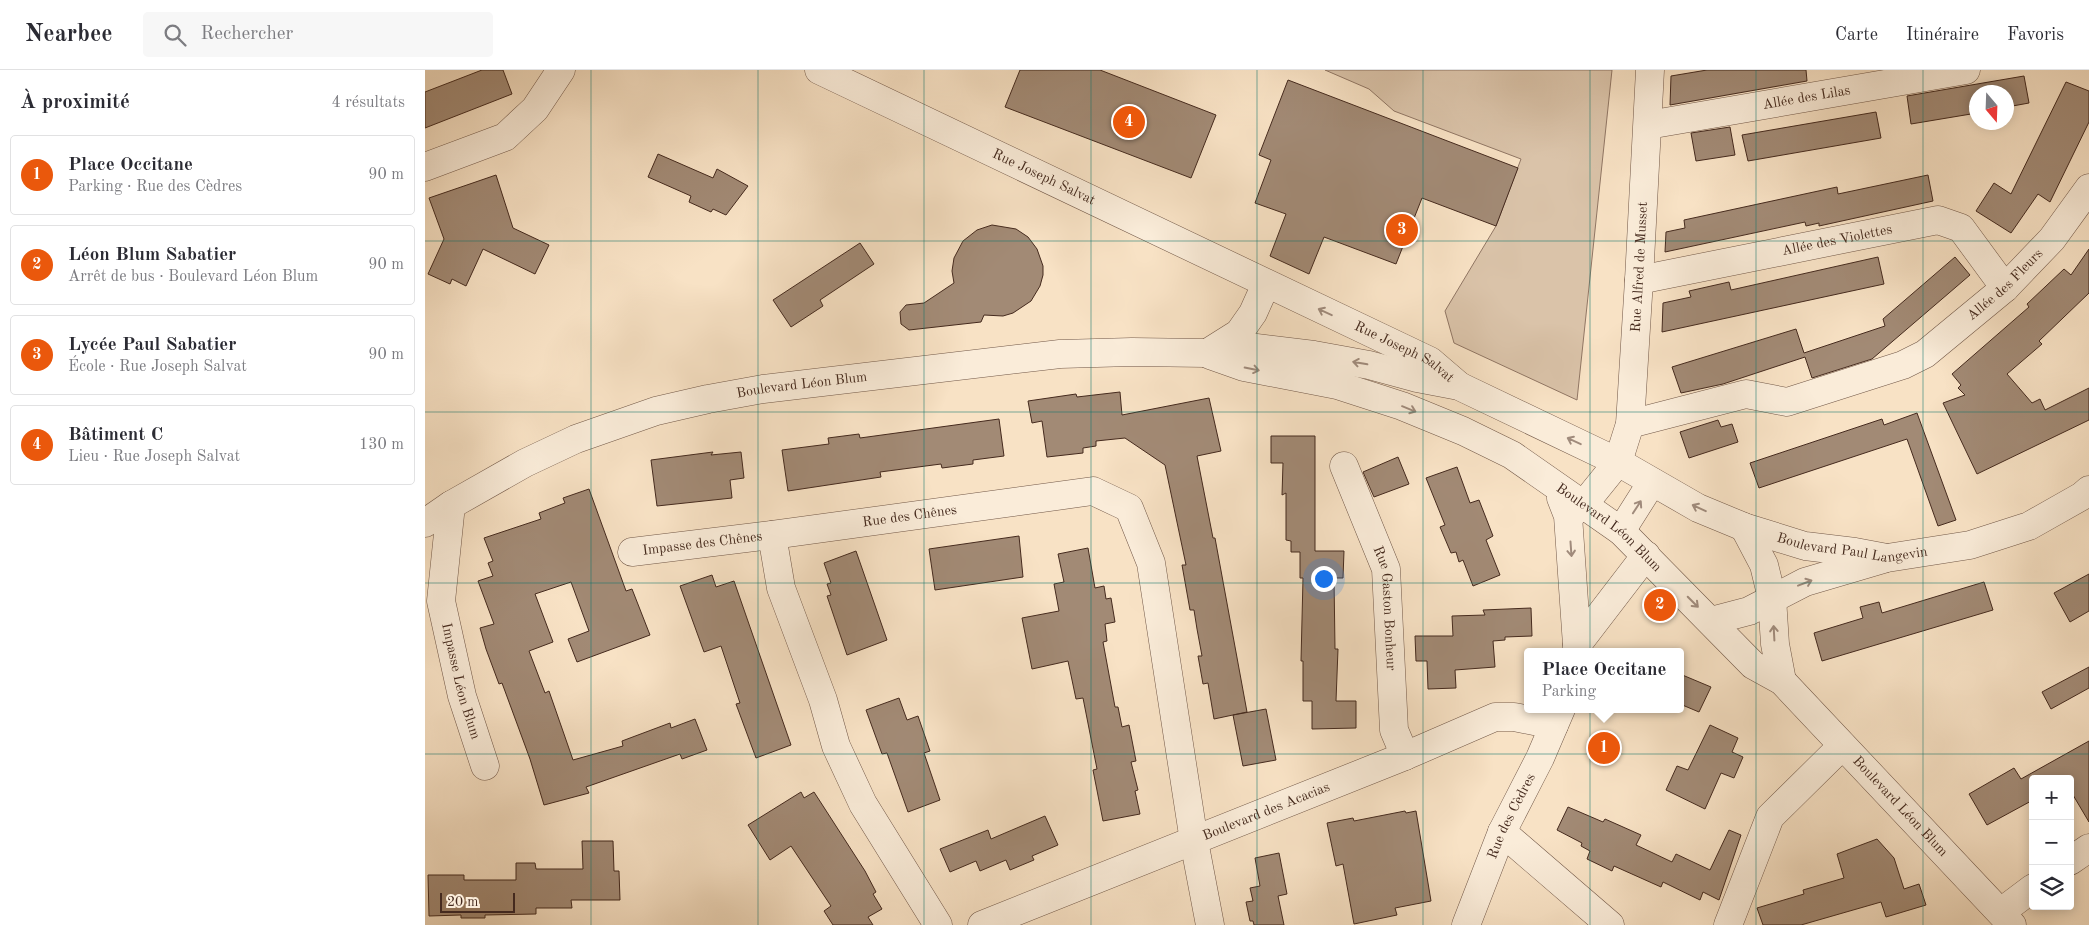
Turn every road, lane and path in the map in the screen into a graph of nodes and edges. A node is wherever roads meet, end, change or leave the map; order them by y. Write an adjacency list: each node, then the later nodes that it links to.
1 (561, 70): 6 (street)
2 (819, 70): 9 (street, Rue Joseph Salvat)
3 (1650, 70): 5 (street, Rue Alfred de Musset)
4 (1966, 70): 5 (street, Allée des Lilas)
5 (1647, 125): 8 (street, Rue Alfred de Musset)
6 (425, 167)
7 (2089, 188): 10 (street, Allée des Fleurs)
8 (1639, 280): 10 (street, Allée des Violettes); 13 (street, Rue Alfred de Musset)
9 (1266, 284): 11 (street); 12 (street, Rue Joseph Salvat, one-way to 9)
10 (2005, 288): 13 (street, Allée des Fleurs)
11 (1206, 353): 12 (street, Boulevard Léon Blum, one-way to 11); 18 (street, Boulevard Léon Blum); 19 (street, Boulevard Léon Blum, one-way to 19)
12 (1459, 386): 14 (street, Boulevard Léon Blum, one-way to 12)
13 (1630, 424): 14 (street, Rue Alfred de Musset)
14 (1618, 462): 16 (street, Boulevard Paul Langevin); 19 (street)
15 (1344, 466): 34 (street, Rue Gaston Bonheur)
16 (1652, 482): 21 (street, Boulevard Paul Langevin, one-way to 16); 22 (street, one-way to 16)
17 (2089, 490): 26 (street, Boulevard Paul Langevin)
18 (451, 505): 20 (street, Boulevard Léon Blum); 35 (street, Impasse Léon Blum)
19 (1576, 510): 22 (street, Boulevard Léon Blum); 29 (street, one-way to 29)
20 (425, 523)
21 (1744, 526): 26 (street, Boulevard Paul Langevin); 27 (street)
22 (1621, 531): 25 (street, Boulevard Léon Blum)
23 (773, 535): 24 (street, Impasse des Chênes); 37 (street, Rue des Chênes); 42 (street)
24 (632, 552)
25 (1646, 555): 28 (street, Boulevard Léon Blum, one-way to 28); 30 (street)
26 (1887, 558): 27 (street, one-way to 26)
27 (1772, 598): 28 (street); 31 (street, one-way to 27)
28 (1711, 621): 31 (street, Boulevard Léon Blum)
29 (1576, 648)
30 (1577, 648)
31 (1782, 681): 33 (street, Boulevard Léon Blum)
32 (1557, 717): 34 (street, Boulevard des Acacias); 36 (street, Rue des Cèdres)
33 (1842, 746): 41 (street, Boulevard Léon Blum); 47 (street)
34 (1405, 756): 37 (street, Boulevard des Acacias)
35 (485, 766)
36 (1502, 832): 45 (street, Rue des Cèdres); 46 (street)
37 (1194, 841): 43 (street, Boulevard des Acacias); 44 (street, Rue des Chênes)
38 (2089, 848): 39 (street)
39 (2074, 858)
40 (2029, 894): 41 (street)
41 (2009, 922)
42 (938, 925)
43 (982, 925)
44 (1210, 925)
45 (1466, 925)
46 (1610, 925)
47 (1728, 925)

